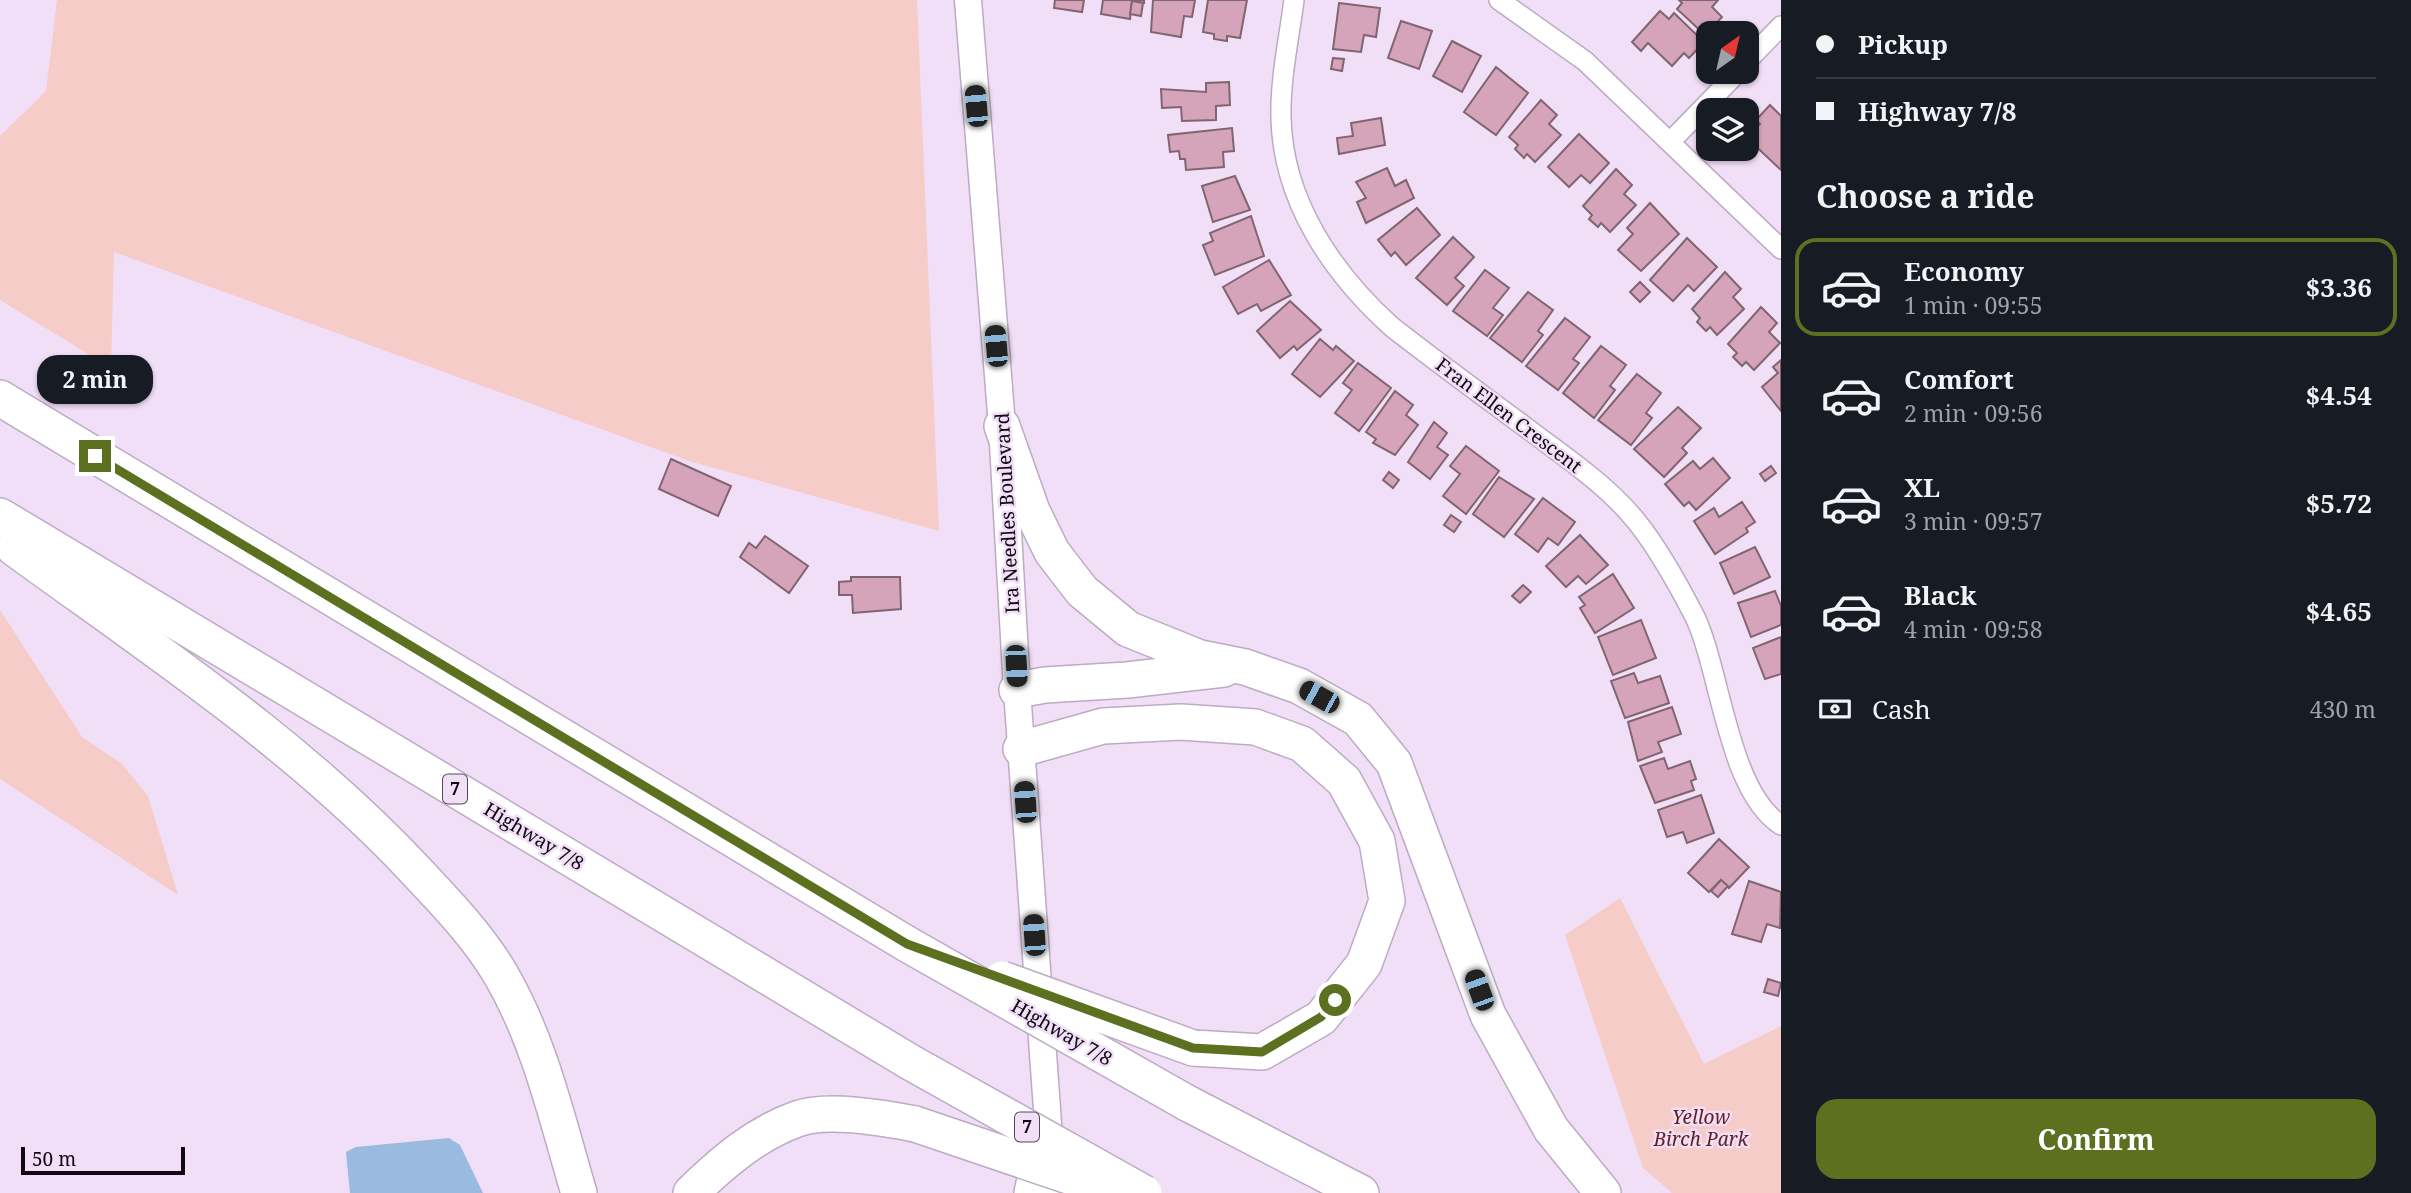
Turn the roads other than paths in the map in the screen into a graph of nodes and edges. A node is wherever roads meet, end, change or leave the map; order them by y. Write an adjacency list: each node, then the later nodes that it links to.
1 (968, 0): 10 (main road, Ira Needles Boulevard)
2 (1294, 0): 16 (street, Fran Ellen Crescent)
3 (1499, 0): 7 (street)
4 (1781, 26): 5 (street)
5 (1759, 49)
6 (1726, 84): 7 (street)
7 (1670, 142): 8 (street)
8 (1781, 248)
9 (0, 398): 17 (highway, Highway 7/8)
10 (1002, 426): 13 (highway); 14 (main road, Ira Needles Boulevard)
11 (0, 516): 24 (highway, Highway 7/8 / 7, bridge)
12 (0, 538): 19 (highway)
13 (1245, 667): 14 (highway); 26 (highway)
14 (1017, 690): 15 (main road, Ira Needles Boulevard)
15 (1021, 749): 17 (highway, bridge); 18 (main road, Ira Needles Boulevard)
16 (1781, 825)
17 (907, 944): 25 (highway, Highway 7/8, bridge)
18 (1047, 1120): 21 (highway); 22 (main road, Ira Needles Boulevard)
19 (579, 1193)
20 (691, 1193): 23 (highway, bridge)
21 (1032, 1193)
22 (1053, 1193)
23 (1119, 1193)
24 (1144, 1193)
25 (1361, 1193)
26 (1603, 1193)

